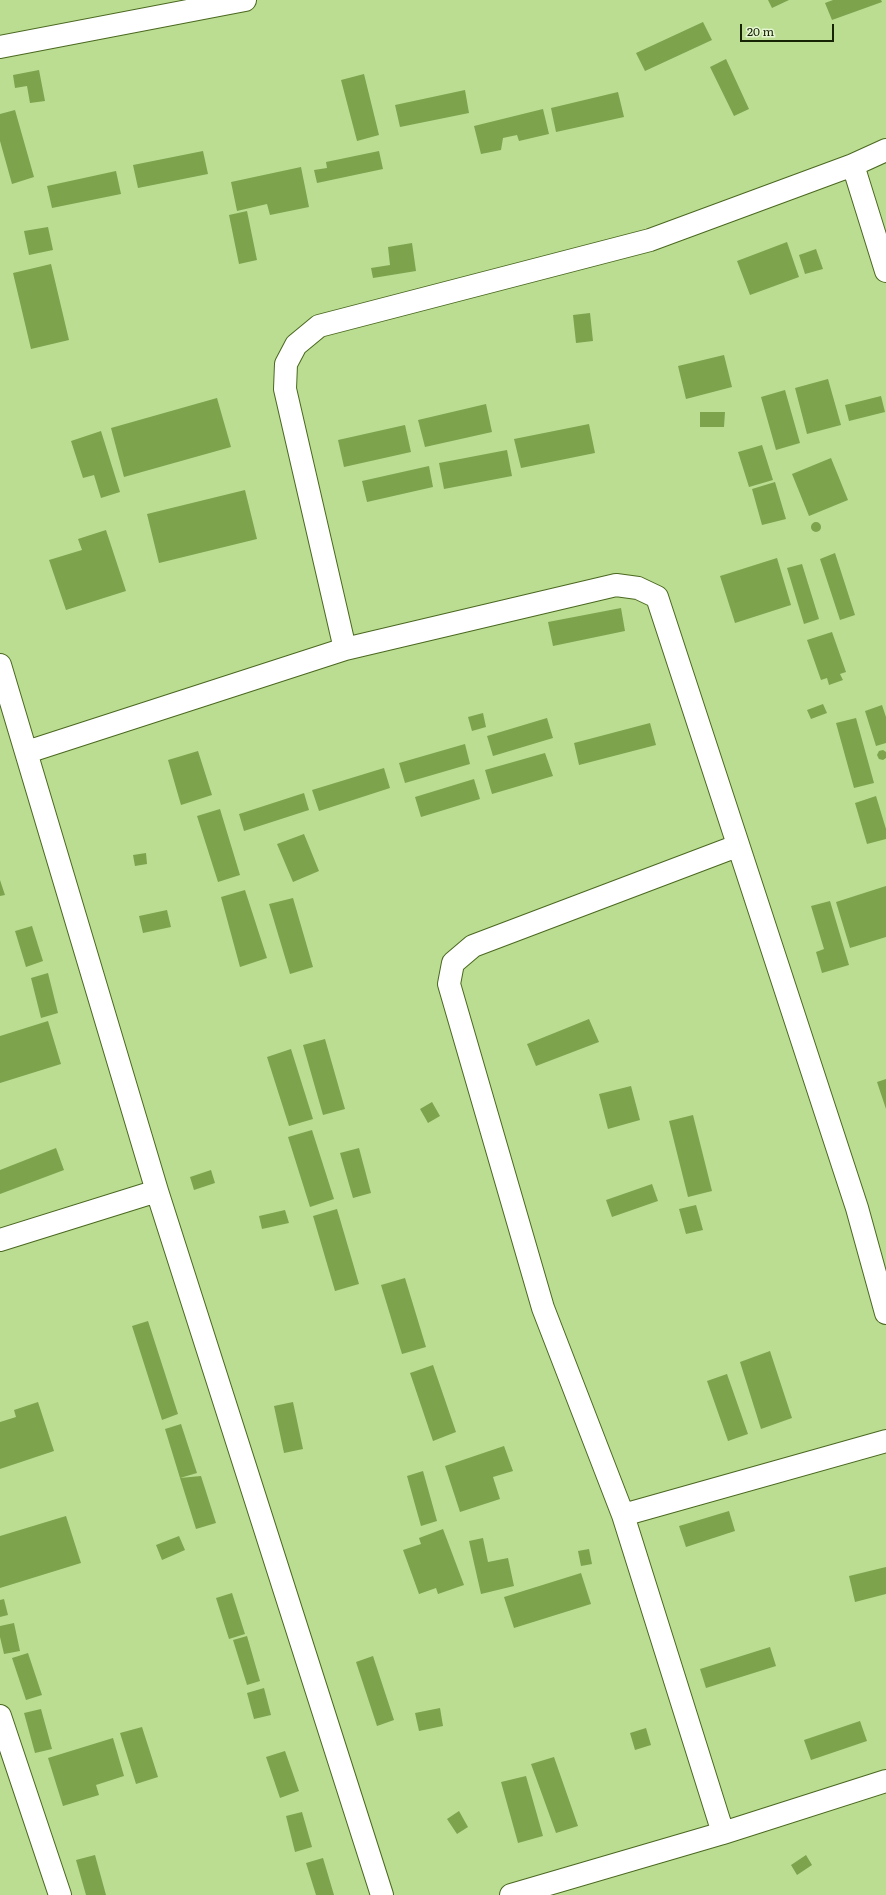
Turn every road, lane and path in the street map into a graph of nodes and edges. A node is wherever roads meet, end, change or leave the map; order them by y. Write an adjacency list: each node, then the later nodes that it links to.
1 (245, 0): 2 (street)
2 (0, 47)
3 (886, 150): 4 (street)
4 (853, 165): 5 (street); 6 (street)
5 (886, 271)
6 (345, 649): 8 (street); 9 (street)
7 (0, 665): 8 (street)
8 (27, 752): 10 (street)
9 (737, 846): 12 (street); 14 (street)
10 (157, 1191): 11 (street); 19 (street)
11 (0, 1240)
12 (886, 1313)
13 (886, 1441): 14 (street)
14 (623, 1515): 17 (street)
15 (0, 1716): 18 (street)
16 (886, 1782): 17 (street)
17 (723, 1833): 20 (street)
18 (60, 1895)
19 (382, 1895)
20 (511, 1895)

